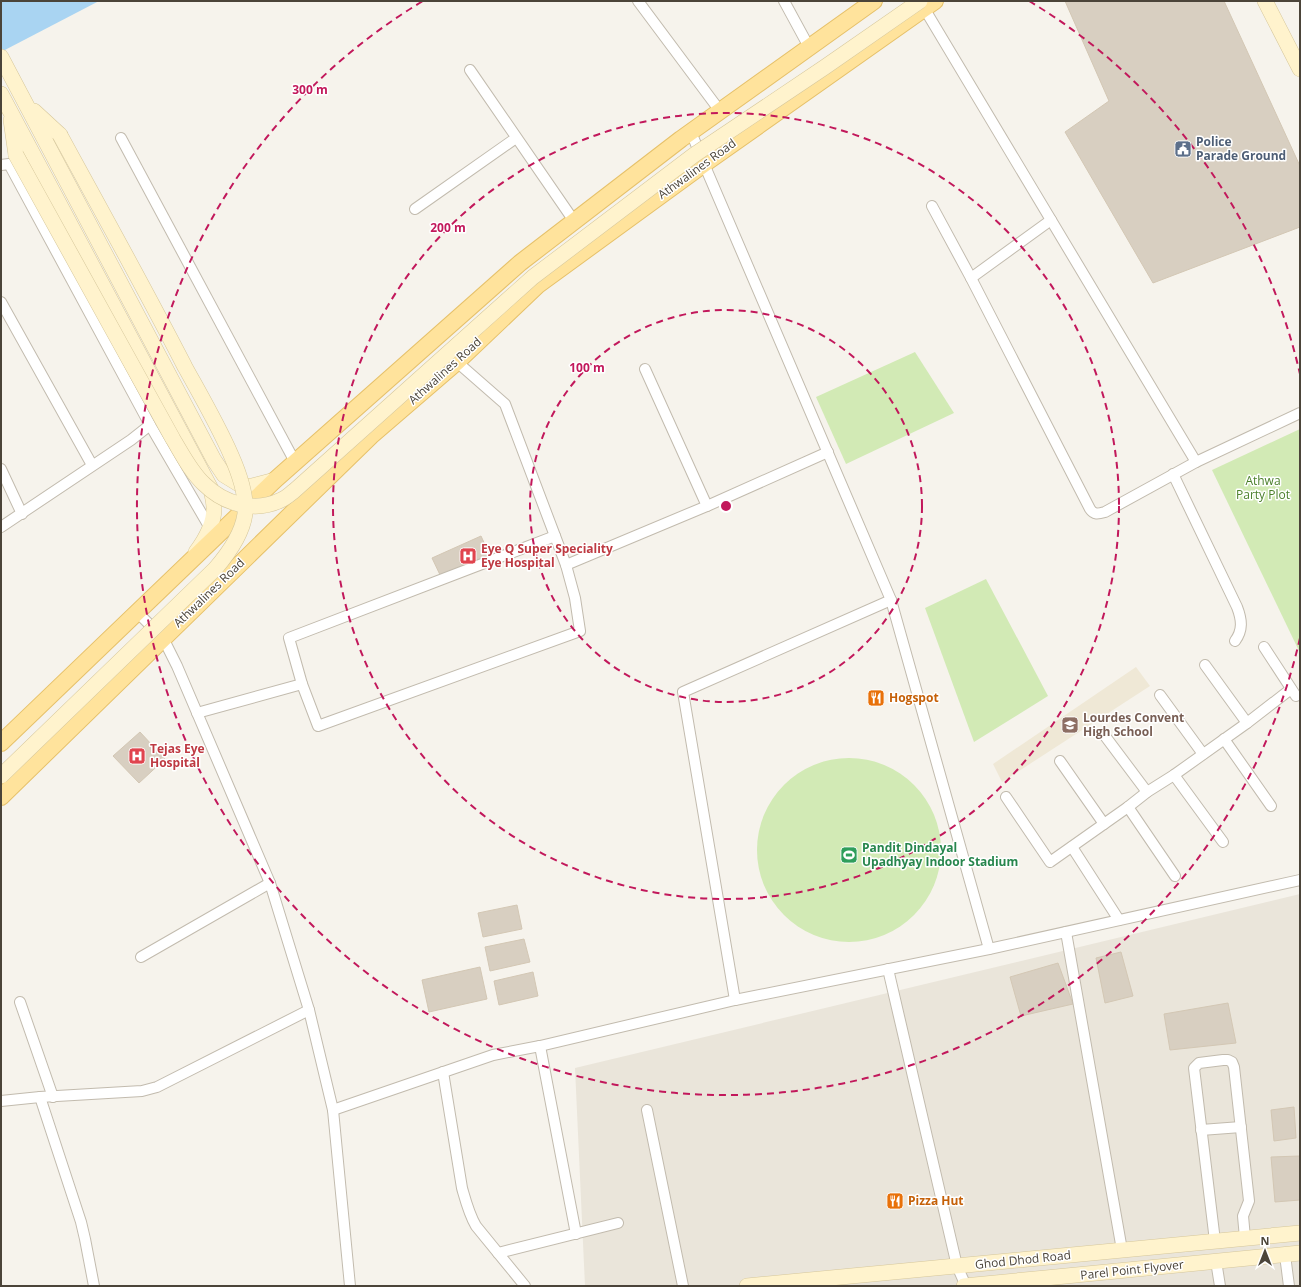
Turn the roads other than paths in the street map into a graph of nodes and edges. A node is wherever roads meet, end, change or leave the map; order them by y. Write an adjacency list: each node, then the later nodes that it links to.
1 (638, 1): 12 (street)
2 (784, 1): 6 (street)
3 (874, 1): 6 (main road)
4 (1265, 1): 8 (main road)
5 (926, 3): 11 (main road, bridge); 16 (main road, Athwalines Road); 20 (street)
6 (809, 47): 12 (main road)
7 (1, 57): 10 (main road)
8 (1300, 69)
9 (470, 70): 15 (street)
10 (25, 101): 36 (main road); 59 (main road, bridge)
11 (6, 103): 40 (main road)
12 (720, 111): 13 (main road)
13 (691, 132): 16 (street); 21 (main road)
14 (121, 138): 31 (street)
15 (516, 138): 19 (street); 21 (street)
16 (704, 164): 24 (main road, Athwalines Road); 30 (street)
17 (1, 165): 29 (street)
18 (932, 206): 22 (street)
19 (415, 209)
20 (1051, 220): 22 (street); 32 (street)
21 (574, 221): 26 (main road)
22 (971, 278): 35 (street)
23 (1, 302): 33 (street)
24 (457, 362): 27 (main road, Athwalines Road); 41 (street)
25 (645, 369): 37 (street)
26 (386, 382): 27 (main road); 31 (main road)
27 (406, 406): 45 (main road, Athwalines Road)
28 (1300, 413): 32 (street)
29 (150, 426): 33 (street); 40 (street)
30 (828, 452): 37 (street); 43 (street)
31 (295, 462): 36 (main road)
32 (1196, 462): 35 (street)
33 (92, 465): 38 (street)
34 (1, 469): 38 (street)
35 (1173, 474): 46 (street)
36 (275, 480): 40 (main road)
37 (707, 506): 42 (street)
38 (22, 514): 39 (street)
39 (1, 527)
40 (213, 532): 44 (main road)
41 (555, 536): 42 (street); 49 (street)
42 (566, 565): 49 (street)
43 (891, 600): 73 (street); 76 (street)
44 (137, 612): 45 (street); 55 (main road)
45 (162, 638): 51 (street); 61 (main road, Athwalines Road)
46 (1235, 641)
47 (1264, 647): 52 (street)
48 (1205, 665): 52 (street)
49 (302, 684): 51 (street)
50 (1160, 695): 56 (street)
51 (197, 713): 70 (street)
52 (1247, 722): 54 (street)
53 (1105, 736): 60 (street)
54 (1224, 739): 56 (street); 63 (street)
55 (1, 743)
56 (1203, 754): 58 (street)
57 (1060, 761): 65 (street)
58 (1174, 775): 60 (street); 66 (street)
59 (1, 776)
60 (1147, 792): 64 (street)
61 (1, 797)
62 (1006, 797): 67 (street)
63 (1272, 806)
64 (1128, 807): 65 (street); 68 (street)
65 (1104, 824): 67 (street)
66 (1223, 842)
67 (1072, 847): 71 (street)
68 (1176, 876)
69 (1300, 880): 71 (street)
70 (270, 883): 74 (street); 78 (street)
71 (1119, 920): 72 (street)
72 (1066, 932): 73 (street); 93 (street)
73 (989, 949): 75 (street)
74 (141, 958)
75 (888, 969): 76 (street); 98 (street)
76 (735, 1000): 79 (street)
77 (20, 1002): 82 (street)
78 (309, 1010): 82 (street); 84 (street)
79 (540, 1046): 80 (street); 90 (street)
80 (443, 1072): 84 (street); 94 (street)
81 (40, 1097): 82 (street); 83 (street); 99 (street)
82 (53, 1097)
83 (1, 1101)
84 (332, 1110): 100 (street)
85 (647, 1110): 102 (street)
86 (1240, 1126): 87 (street); 87 (street); 91 (street)
87 (1201, 1130): 92 (street)
88 (618, 1223): 90 (street)
89 (1300, 1233): 91 (main road, Ghod Dhod Road)
90 (576, 1234): 94 (street)
91 (1245, 1238): 92 (main road, Ghod Dhod Road)
92 (1215, 1241): 93 (main road, Ghod Dhod Road)
93 (1122, 1250): 98 (main road, Ghod Dhod Road)
94 (498, 1253): 101 (street)
95 (1300, 1253): 96 (main road, Parel Point Flyover)
96 (1285, 1255): 97 (main road, Parel Point Flyover); 106 (street)
97 (1216, 1261): 104 (main road, Parel Point Flyover); 105 (street)
98 (957, 1266): 103 (main road, Ghod Dhod Road); 104 (street)
99 (94, 1286)
100 (350, 1286)
101 (525, 1286)
102 (683, 1286)
103 (746, 1286)
104 (966, 1286)
105 (1220, 1286)
106 (1289, 1286)

